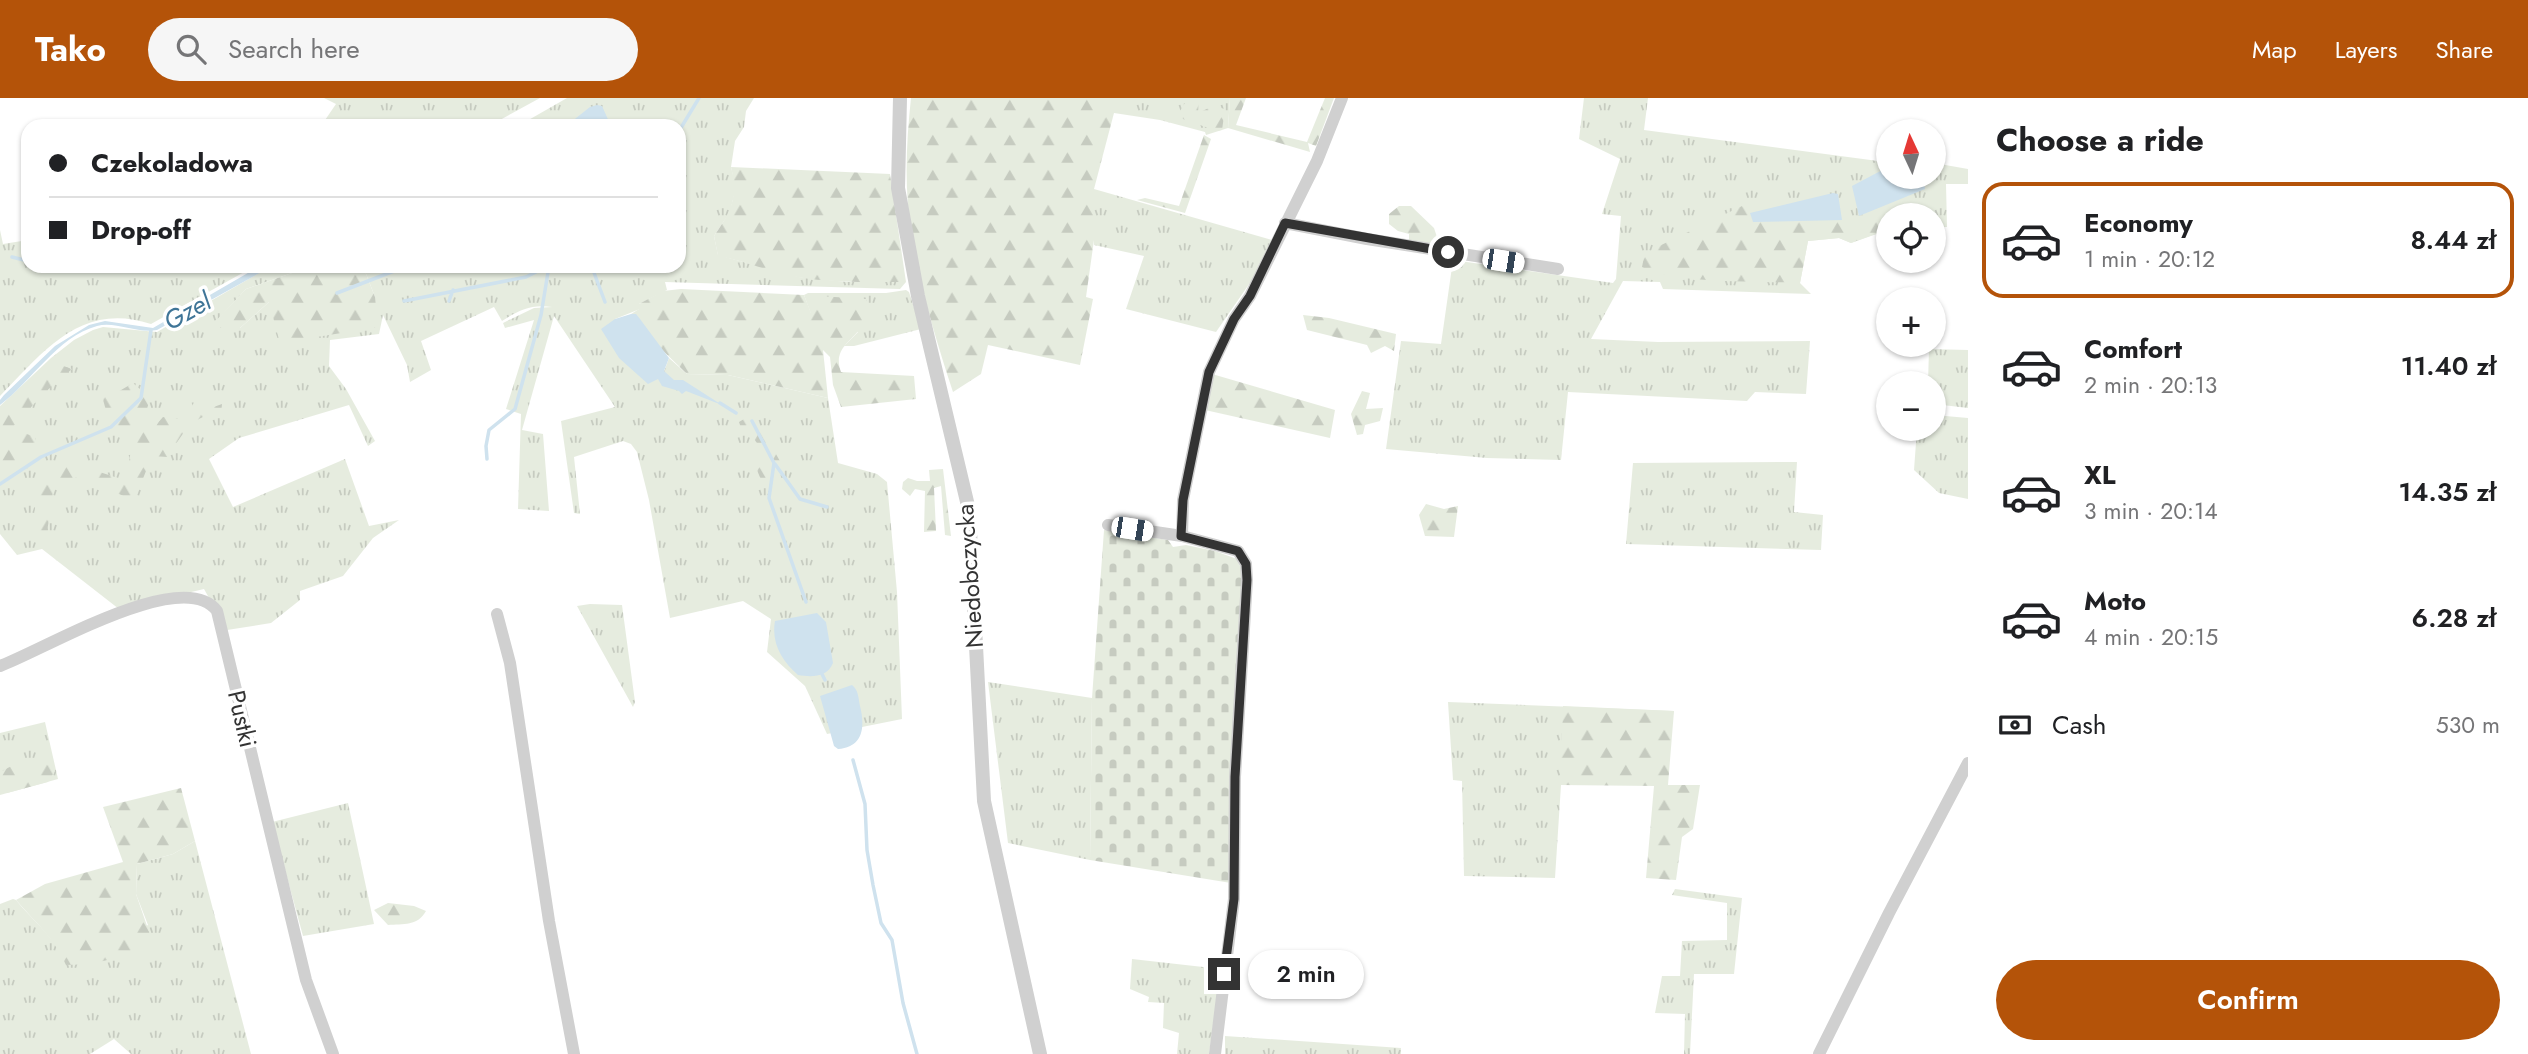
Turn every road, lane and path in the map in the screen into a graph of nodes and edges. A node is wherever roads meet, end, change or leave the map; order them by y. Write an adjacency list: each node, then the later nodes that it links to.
1 (900, 98): 12 (street, Niedobczycka)
2 (1342, 98): 3 (street)
3 (1285, 223): 4 (street); 6 (street)
4 (1558, 269)
5 (1108, 525): 6 (street)
6 (1181, 536): 13 (street)
7 (498, 614): 11 (street)
8 (0, 666): 10 (street, Pustki)
9 (1968, 763): 14 (street)
10 (333, 1054)
11 (574, 1054)
12 (1040, 1054)
13 (1214, 1054)
14 (1819, 1054)

